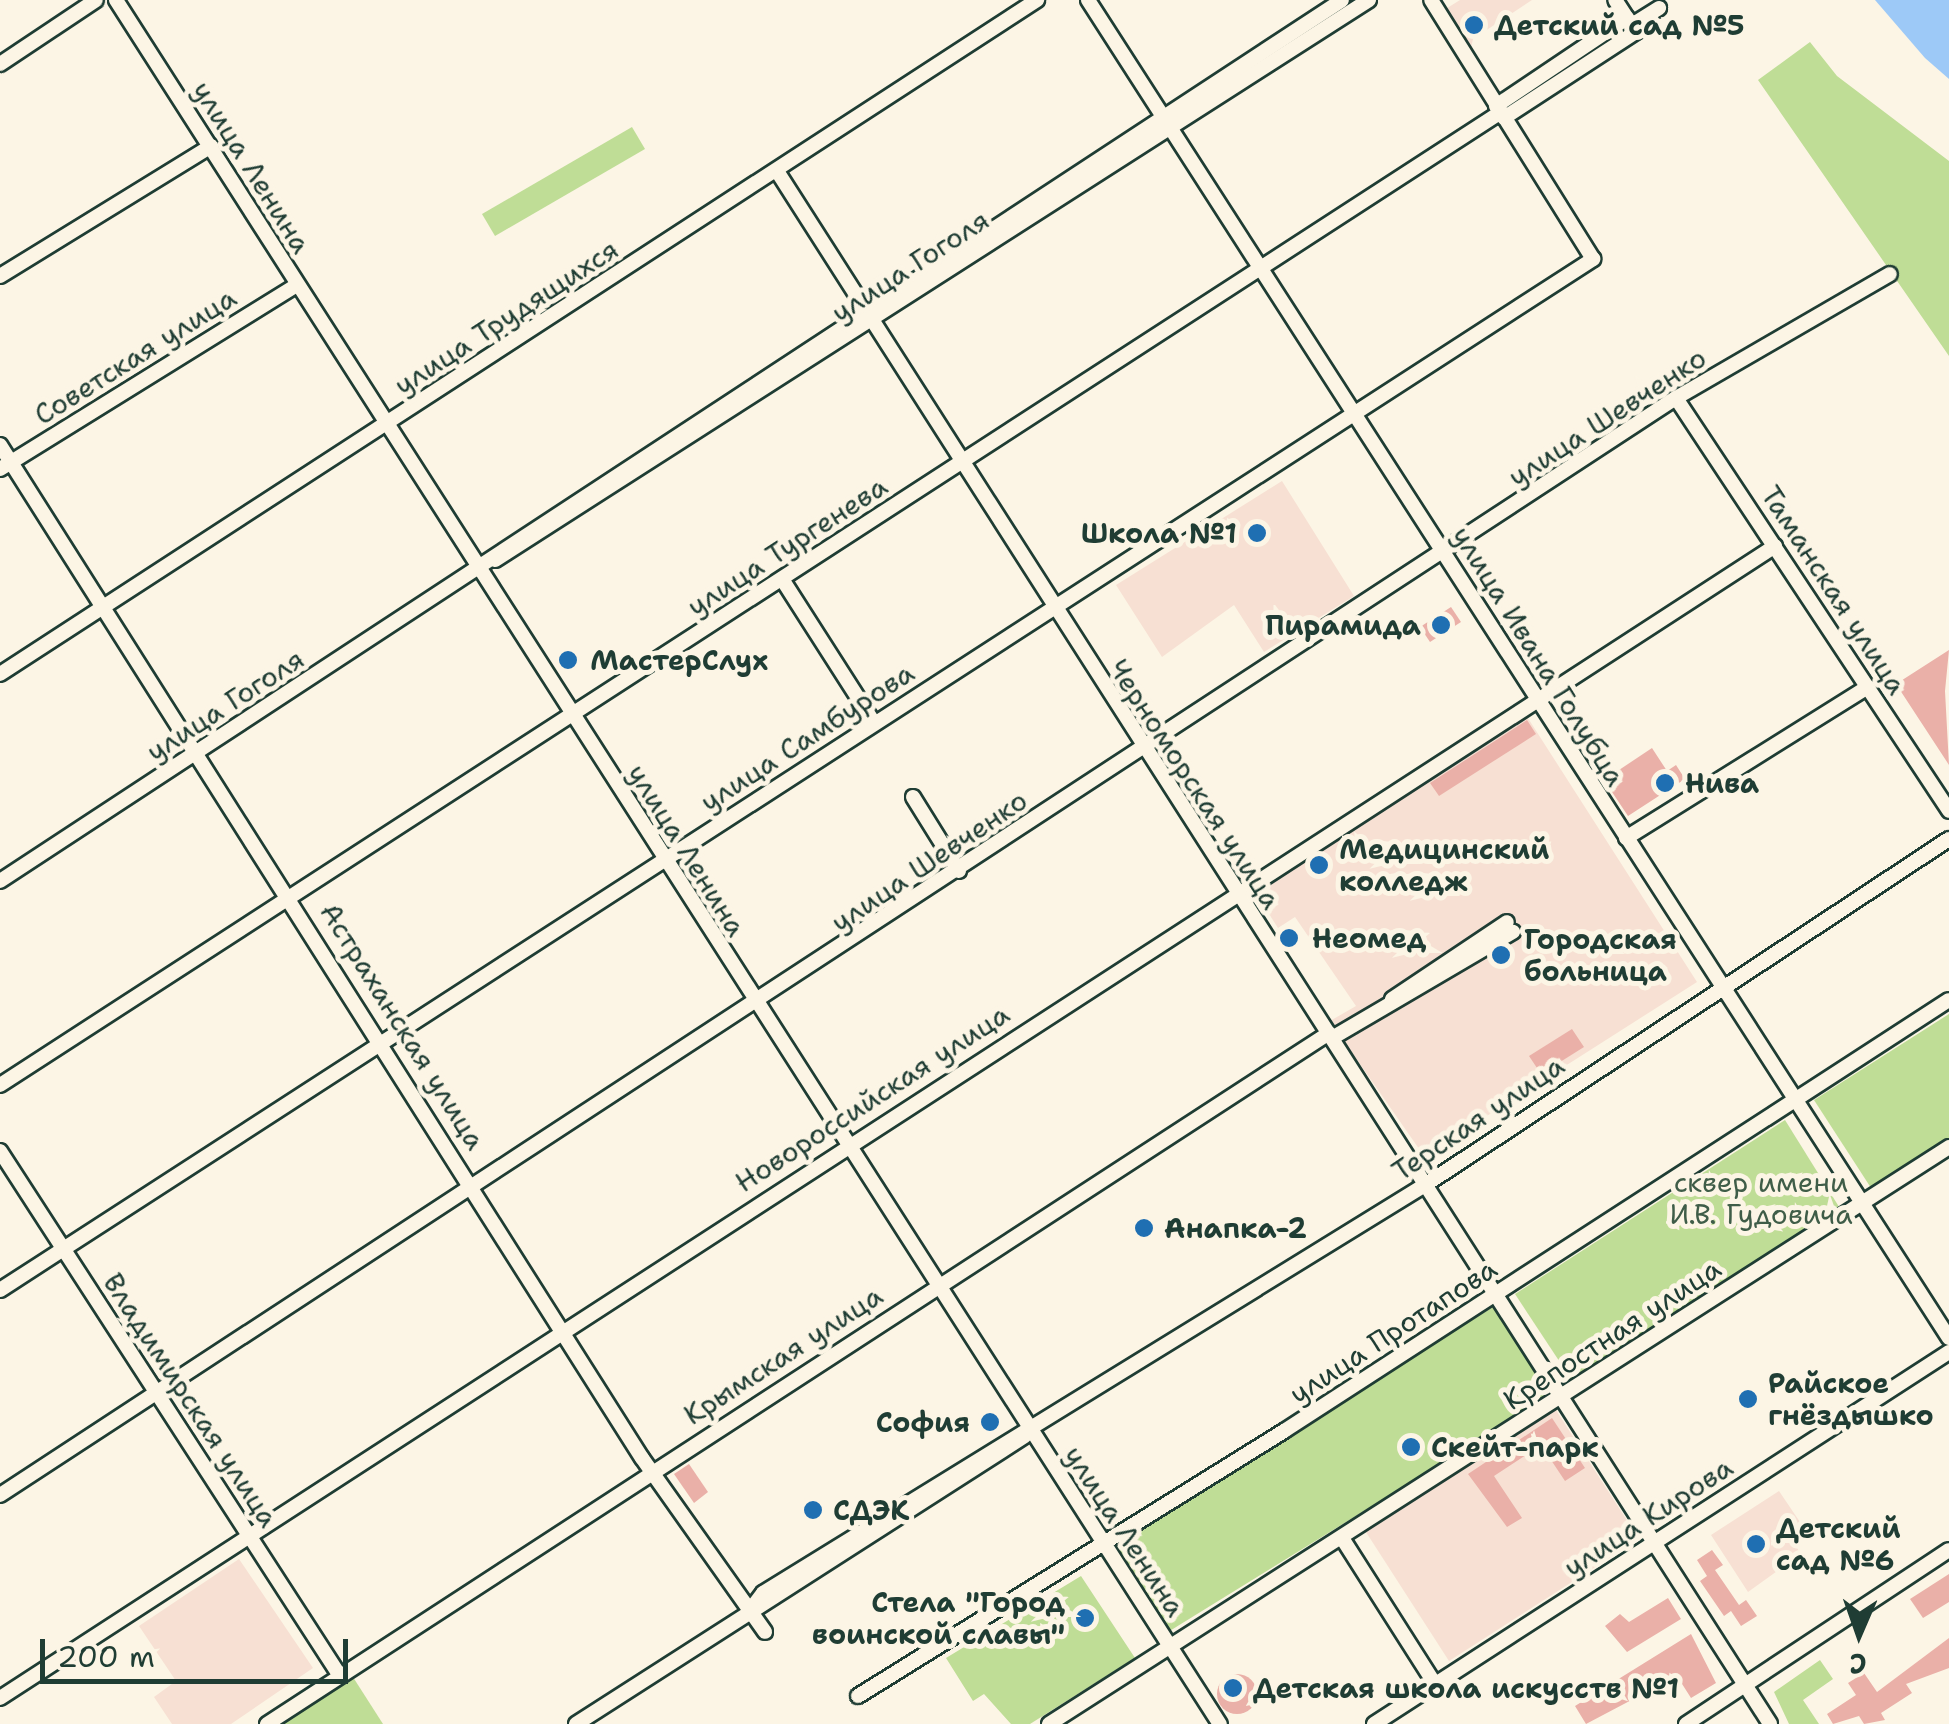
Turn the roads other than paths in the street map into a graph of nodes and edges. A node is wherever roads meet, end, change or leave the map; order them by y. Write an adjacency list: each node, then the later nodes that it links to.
1 (96, 0): 11 (street)
2 (1037, 0): 15 (street, улица Трудящихся)
3 (1088, 0): 13 (street, улица Ивана Голубца)
4 (1342, 0): 13 (street, улица Гоголя)
5 (1369, 0): 13 (street, улица Гоголя)
6 (1432, 0): 12 (street)
7 (1616, 0): 10 (street)
8 (119, 1): 14 (street, улица Ленина)
9 (1659, 8): 10 (street, улица Тургенева)
10 (1632, 25): 12 (street, улица Тургенева)
11 (0, 64)
12 (1500, 112): 16 (street, улица Тургенева); 23 (street, улица Самбурова)
13 (1164, 122): 16 (street, улица Ивана Голубца); 20 (street, улица Гоголя); 21 (street, улица Гоголя)
14 (211, 146): 18 (street); 19 (street, улица Ленина)
15 (777, 171): 20 (street, Черноморская улица); 24 (street, улица Трудящихся)
16 (1260, 268): 23 (street, улица Ивана Голубца); 26 (street, улица Тургенева)
17 (1890, 274): 22 (street, улица Шевченко)
18 (0, 276)
19 (296, 285): 24 (street, улица Ленина); 27 (street, Советская улица)
20 (862, 308): 21 (street, Черноморская улица); 30 (street, улица Гоголя)
21 (871, 322): 26 (street, Черноморская улица); 30 (street, улица Гоголя)
22 (1676, 398): 28 (street, Таманская улица); 29 (street, улица Шевченко)
23 (1352, 412): 29 (street, улица Ивана Голубца); 32 (street, улица Самбурова)
24 (385, 424): 30 (street, улица Ленина); 33 (street, улица Трудящихся)
25 (0, 445): 27 (street, Астраханская улица)
26 (960, 463): 31 (street, улица Тургенева); 32 (street, Черноморская улица)
27 (6, 465): 33 (street, Астраханская улица)
28 (1775, 546): 35 (street, Таманская улица); 36 (street, Новороссийская улица)
29 (1445, 554): 36 (street, улица Ивана Голубца); 39 (street, улица Шевченко)
30 (477, 570): 37 (street, улица Ленина); 40 (street, улица Гоголя)
31 (782, 579): 37 (street, улица Тургенева); 38 (street)
32 (1052, 607): 38 (street, улица Самбурова); 39 (street, Черноморская улица)
33 (105, 608): 34 (street, улица Трудящихся); 40 (street, Астраханская улица)
34 (0, 674)
35 (1868, 687): 42 (street, Таманская улица); 43 (street)
36 (1532, 698): 43 (street, улица Ивана Голубца); 48 (street, Новороссийская улица)
37 (572, 716): 45 (street, улица Ленина); 49 (street, улица Тургенева)
38 (874, 723): 45 (street, улица Самбурова)
39 (1142, 750): 46 (street, улица Шевченко); 48 (street, Черноморская улица)
40 (198, 752): 47 (street, улица Гоголя); 49 (street, Астраханская улица)
41 (913, 797): 46 (street)
42 (1949, 811)
43 (1626, 838): 51 (street, улица Ивана Голубца)
44 (1949, 839): 51 (street, Терская улица)
45 (665, 859): 53 (street, улица Ленина); 55 (street, улица Самбурова)
46 (958, 870): 53 (street, улица Шевченко)
47 (0, 881)
48 (1234, 894): 54 (street, Черноморская улица); 58 (street, Новороссийская улица)
49 (292, 896): 55 (street, Астраханская улица); 56 (street, улица Тургенева)
50 (1510, 927): 54 (street, Крымская улица)
51 (1720, 984): 57 (street, улица Ивана Голубца); 62 (street, Терская улица)
52 (1949, 1000): 57 (street, улица Протапова)
53 (756, 1006): 58 (street, улица Ленина); 61 (street, улица Шевченко)
54 (1330, 1035): 62 (street, Черноморская улица); 65 (street, Крымская улица)
55 (382, 1037): 61 (street, Астраханская улица); 64 (street, улица Самбурова)
56 (0, 1085)
57 (1793, 1101): 63 (street, улица Ивана Голубца); 67 (street, улица Протапова)
58 (847, 1145): 65 (street, улица Ленина); 68 (street, Новороссийская улица)
59 (1949, 1147): 63 (street, Крепостная улица)
60 (0, 1151): 64 (street, Владимирская улица)
61 (473, 1184): 68 (street, Астраханская улица); 71 (street, улица Шевченко)
62 (1425, 1185): 67 (street, Черноморская улица); 73 (street, Терская улица)
63 (1862, 1202): 69 (street, улица Ивана Голубца); 72 (street, Крепостная улица)
64 (62, 1250): 66 (street, улица Самбурова); 71 (street, Владимирская улица)
65 (937, 1286): 73 (street, улица Ленина); 74 (street, Крымская улица)
66 (0, 1290)
67 (1493, 1296): 72 (street, Черноморская улица); 78 (street, улица Протапова)
68 (564, 1326): 74 (street, Астраханская улица); 76 (street, Новороссийская улица)
69 (1949, 1338)
70 (1949, 1352): 79 (street, улица Кирова)
71 (158, 1391): 75 (street, улица Шевченко); 76 (street, Владимирская улица)
72 (1559, 1398): 77 (street, Крепостная улица); 79 (street, Черноморская улица)
73 (1030, 1431): 78 (street, улица Ленина); 81 (street, Терская улица)
74 (652, 1471): 81 (street, Астраханская улица); 84 (street, Крымская улица)
75 (0, 1494)
76 (249, 1534): 84 (street, Владимирская улица); 88 (street, Новороссийская улица)
77 (1342, 1538): 83 (street, Крепостная улица); 85 (street)
78 (1102, 1544): 83 (street, улица Ленина); 87 (street, улица Протапова)
79 (1652, 1544): 85 (street, улица Кирова); 86 (street, Черноморская улица)
80 (1949, 1550): 86 (street)
81 (750, 1610): 82 (street, Астраханская улица); 90 (street, Терская улица)
82 (766, 1632)
83 (1170, 1647): 91 (street, Крепостная улица); 92 (street, улица Ленина)
84 (340, 1676): 89 (street, Крымская улица)
85 (1435, 1684): 93 (street, улица Кирова)
86 (1746, 1686): 94 (street); 95 (street, Черноморская улица)
87 (858, 1696)
88 (0, 1698)
89 (267, 1724)
90 (576, 1724)
91 (1049, 1724)
92 (1220, 1724)
93 (1374, 1724)
94 (1686, 1724)
95 (1770, 1724)

